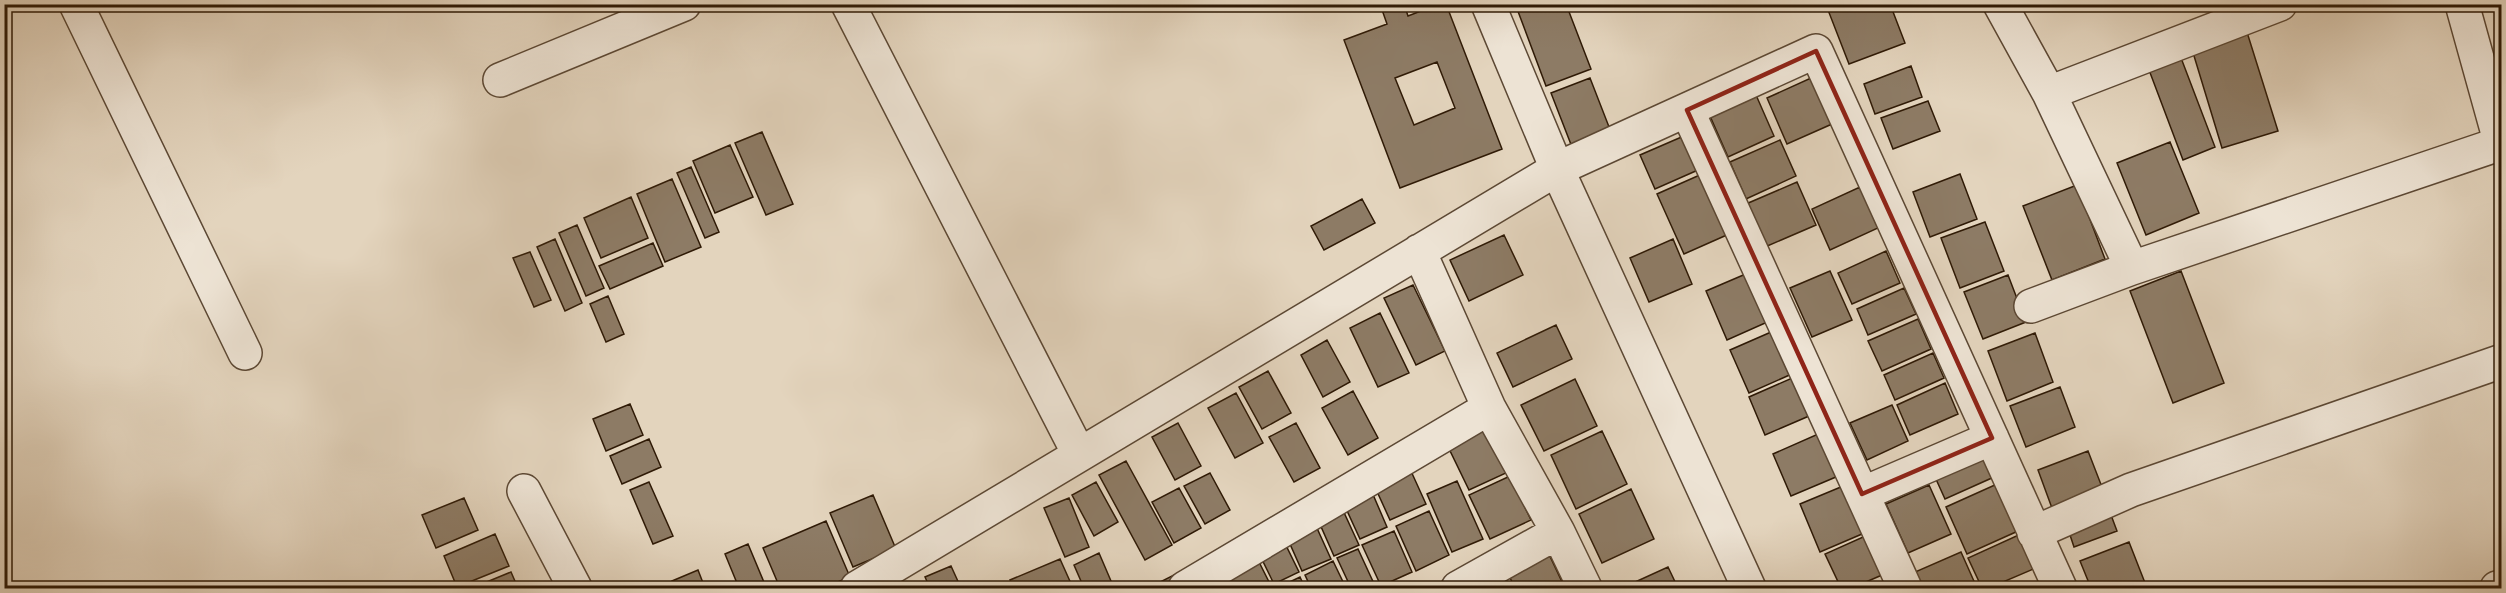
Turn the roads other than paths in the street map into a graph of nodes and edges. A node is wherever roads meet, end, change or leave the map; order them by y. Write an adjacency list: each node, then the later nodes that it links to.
1 (76, 4): 16 (street)
2 (684, 4): 8 (street)
3 (848, 4): 20 (street)
4 (1488, 4): 12 (street)
5 (2000, 4): 9 (street)
6 (2280, 4): 9 (street)
7 (2462, 4): 11 (street)
8 (500, 80)
9 (2049, 93): 14 (street)
10 (1687, 110): 12 (street); 19 (street); 22 (street)
11 (2501, 144): 14 (street)
12 (1557, 169): 13 (street); 31 (street)
13 (1419, 250): 18 (street); 20 (street)
14 (2132, 268): 15 (street)
15 (2031, 306)
16 (245, 354)
17 (2502, 361): 24 (street)
18 (1489, 408): 23 (street); 28 (street)
19 (1992, 438): 22 (street); 24 (street)
20 (1079, 454): 27 (street)
21 (524, 491): 26 (street)
22 (1862, 494): 32 (street)
23 (1558, 532): 29 (street); 30 (street)
24 (2034, 533): 33 (street)
25 (2502, 587): 34 (street)
26 (575, 588)
27 (857, 588)
28 (1185, 588)
29 (1458, 588)
30 (1585, 588)
31 (1749, 588)
32 (1905, 588)
33 (2060, 588)
34 (2497, 588)

